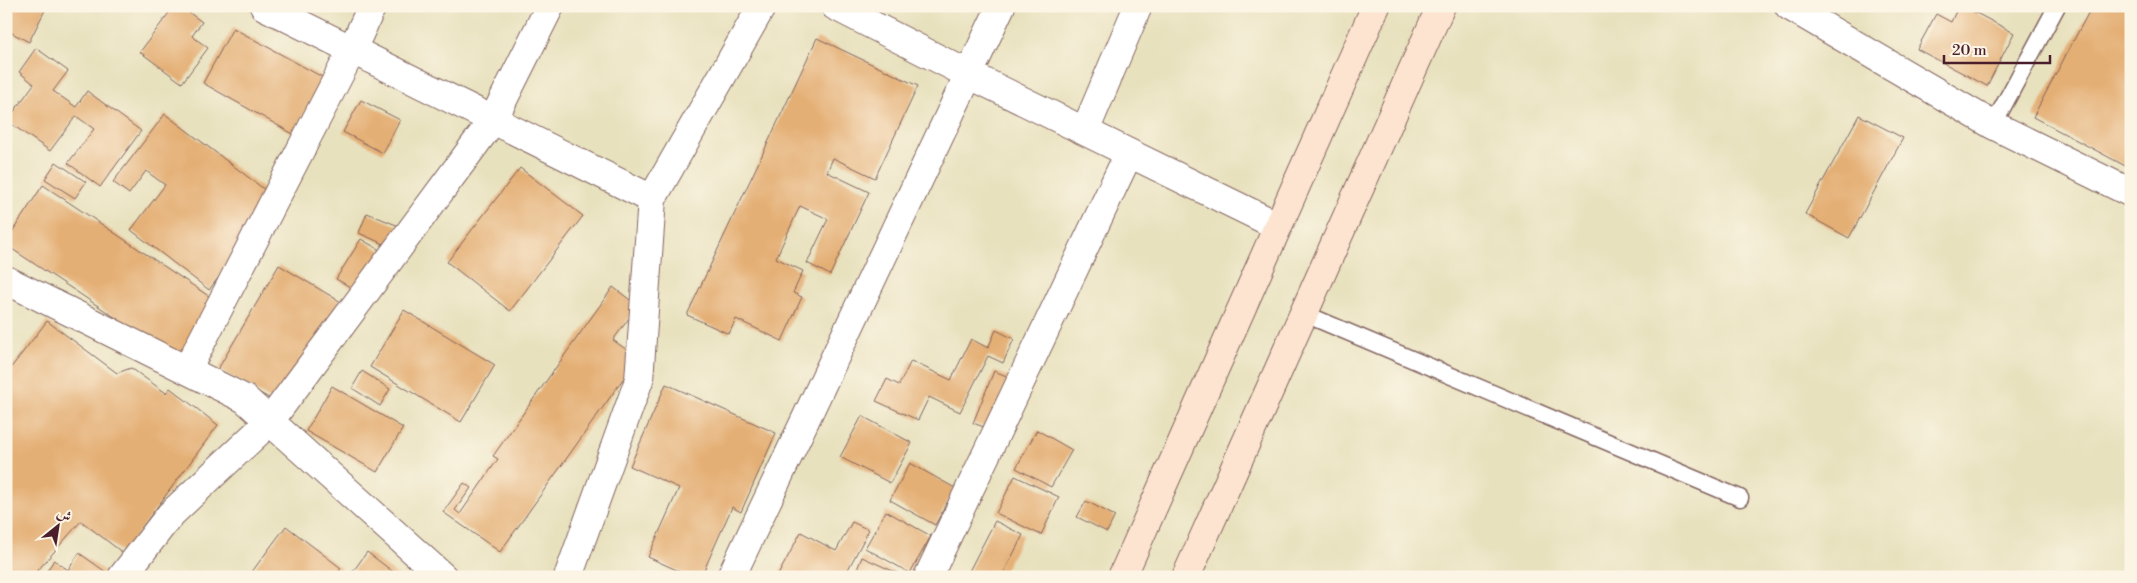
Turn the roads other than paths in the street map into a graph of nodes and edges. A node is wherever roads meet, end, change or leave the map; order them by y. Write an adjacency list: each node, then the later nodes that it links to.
1 (264, 6): 12 (street)
2 (372, 6): 12 (street)
3 (550, 6): 14 (street)
4 (762, 6): 19 (street)
5 (835, 6): 13 (street)
6 (1000, 6): 13 (street)
7 (1138, 6): 16 (street)
8 (1376, 6): 20 (main road)
9 (1441, 6): 22 (main road)
10 (1789, 6): 15 (street)
11 (2057, 6): 15 (lane)
12 (352, 50): 14 (street); 23 (street)
13 (968, 74): 16 (street); 29 (street)
14 (493, 120): 19 (street); 24 (street)
15 (1993, 125): 18 (street)
16 (1085, 131): 17 (street)
17 (1129, 153): 20 (street); 30 (street)
18 (2131, 193)
19 (652, 199): 28 (street)
20 (1278, 226): 31 (main road)
21 (6, 280): 23 (street)
22 (1305, 314): 25 (lane); 32 (main road)
23 (188, 370): 24 (street)
24 (270, 421): 26 (street); 27 (street)
25 (1740, 498)
26 (122, 577)
27 (443, 577)
28 (568, 577)
29 (731, 577)
30 (928, 577)
31 (1122, 577)
32 (1186, 577)

